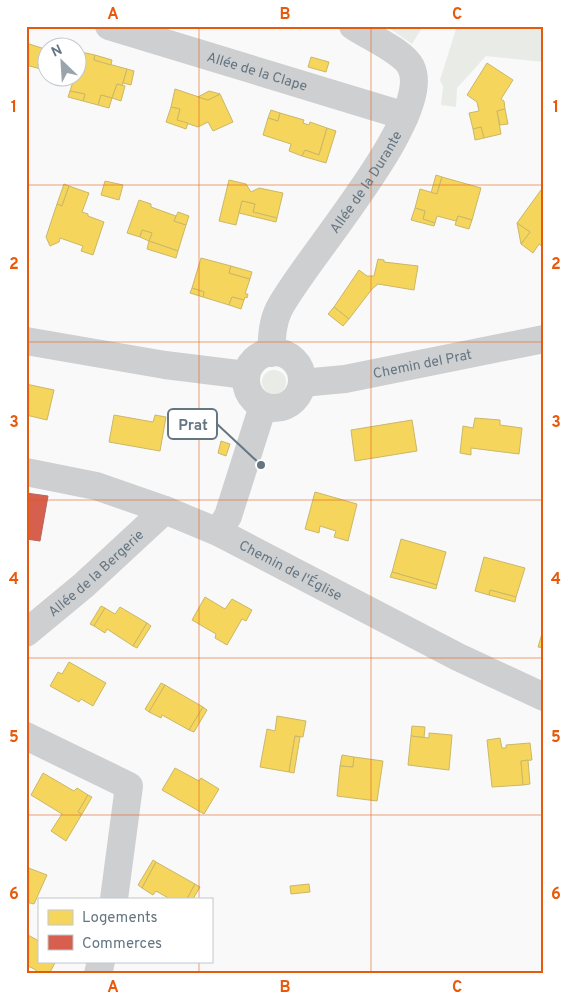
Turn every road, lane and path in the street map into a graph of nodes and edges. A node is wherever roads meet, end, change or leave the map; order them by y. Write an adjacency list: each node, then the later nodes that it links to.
1 (109, 26): 3 (street, Allée de la Clape)
2 (353, 26): 3 (street, Allée de la Durante)
3 (405, 116): 6 (street, Allée de la Durante)
4 (544, 339): 8 (street, Chemin del Prat)
5 (26, 341): 7 (street)
6 (271, 353): 7 (street); 8 (street)
7 (246, 375): 9 (street)
8 (302, 382): 9 (street)
9 (263, 406): 12 (street)
10 (26, 472): 11 (street, Chemin de l'Église)
11 (165, 510): 12 (street, Chemin de l'Église); 13 (street, Allée de la Bergerie)
12 (218, 532): 14 (street, Chemin de l'Église)
13 (26, 633)
14 (544, 697)
15 (26, 736): 16 (street)
16 (114, 898)

